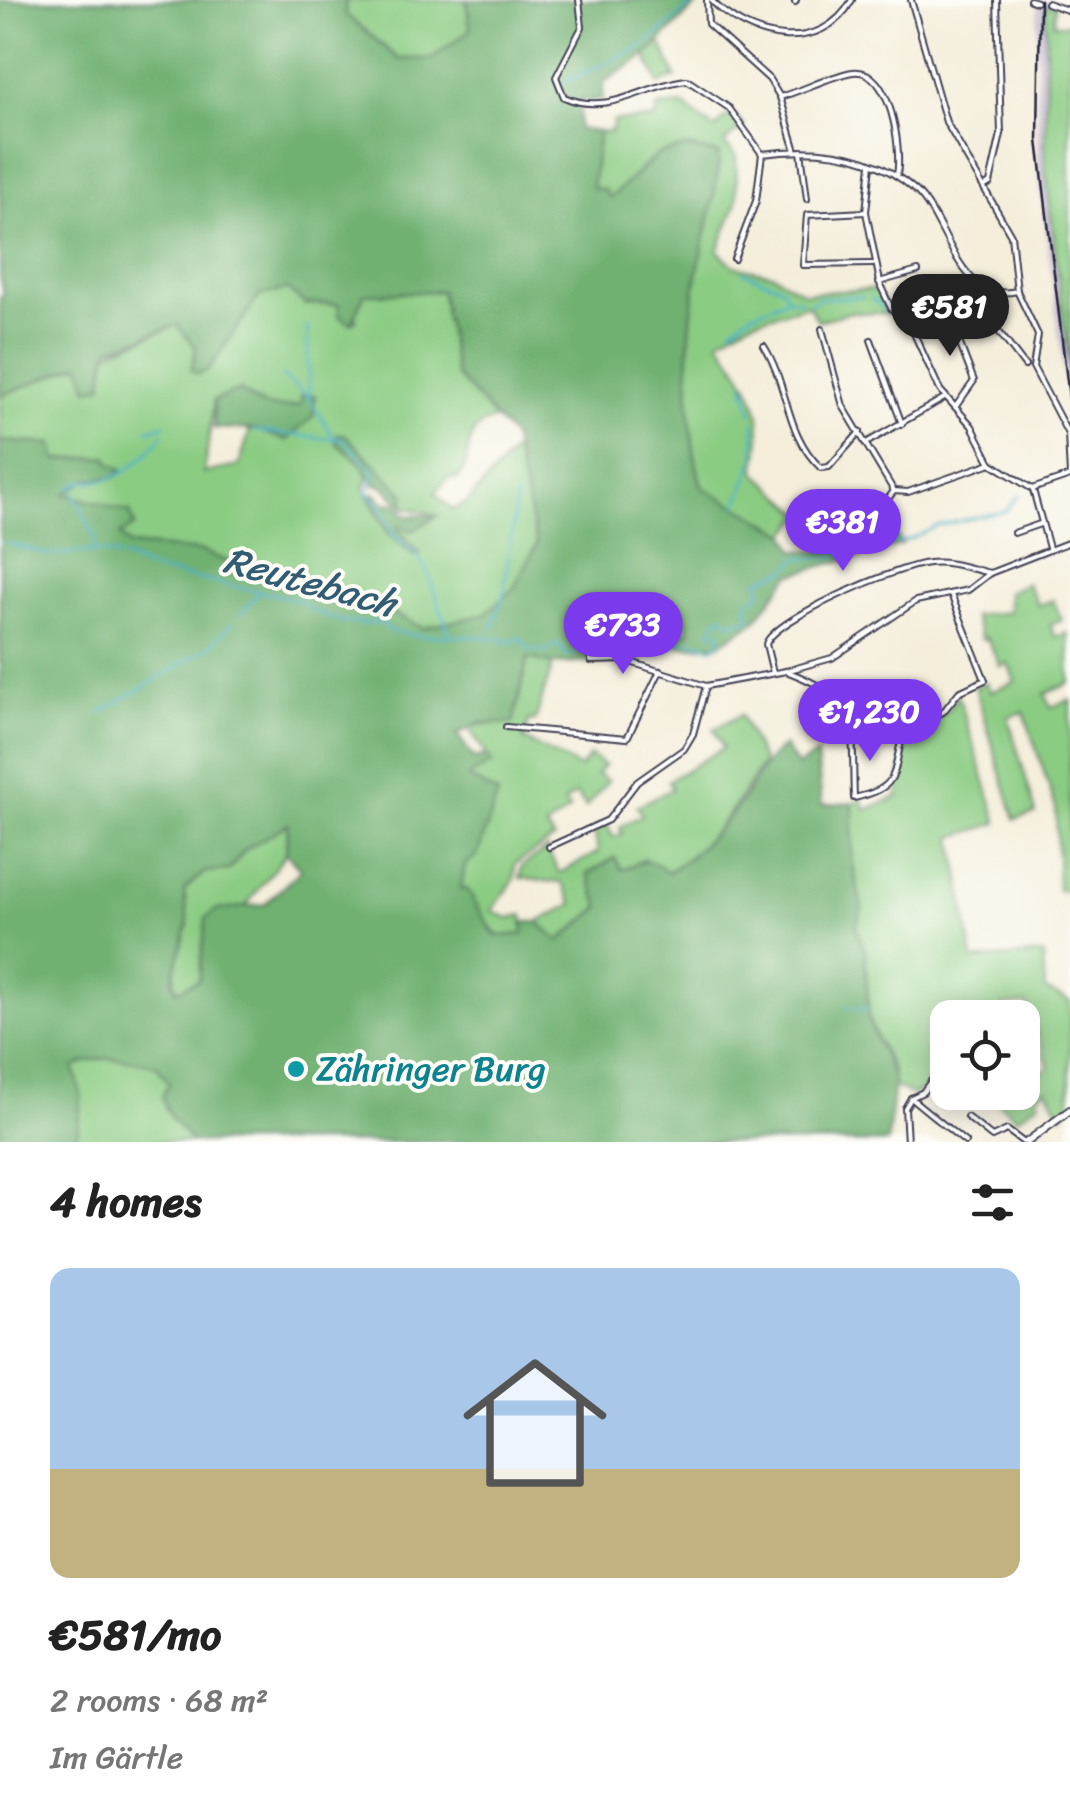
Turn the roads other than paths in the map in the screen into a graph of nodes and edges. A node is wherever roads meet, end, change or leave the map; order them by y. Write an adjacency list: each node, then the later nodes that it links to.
1 (579, 0): 10 (street)
2 (708, 0): 3 (street); 8 (street)
3 (852, 0)
4 (912, 0): 13 (street)
5 (997, 0): 13 (street)
6 (1047, 3): 7 (street)
7 (1070, 11)
8 (780, 97): 9 (street); 12 (street)
9 (798, 151): 10 (street); 11 (street); 14 (street)
10 (762, 154): 16 (street)
11 (871, 164): 12 (street); 15 (street)
12 (896, 175): 20 (street)
13 (983, 186): 21 (street)
14 (807, 199)
15 (866, 212): 17 (street); 17 (street)
16 (734, 259)
17 (874, 264): 19 (street)
18 (918, 270): 19 (street)
19 (879, 282): 24 (street)
20 (988, 288): 21 (street); 22 (street)
21 (1017, 291): 35 (street)
22 (977, 303): 23 (street); 28 (street)
23 (948, 314): 24 (street); 30 (street)
24 (911, 326): 29 (street)
25 (822, 329): 32 (street)
26 (871, 340): 31 (street)
27 (764, 346): 32 (street)
28 (1024, 366)
29 (946, 397): 30 (street); 31 (street)
30 (955, 407): 34 (street)
31 (902, 424): 33 (street)
32 (860, 432): 33 (street)
33 (868, 442): 37 (street)
34 (991, 463): 36 (street); 37 (street)
35 (1070, 476): 36 (street)
36 (1032, 489): 39 (street)
37 (894, 491): 38 (street)
38 (844, 524)
39 (1040, 524): 40 (street); 42 (street)
40 (1014, 533)
41 (1070, 542): 42 (street)
42 (1048, 548): 43 (street)
43 (990, 573): 44 (street); 48 (street)
44 (952, 595): 47 (street); 47 (street)
45 (584, 612): 46 (street)
46 (660, 671): 49 (street); 50 (street)
47 (786, 671): 48 (street)
48 (773, 672): 49 (street)
49 (706, 686): 51 (street)
50 (506, 727)
51 (549, 847)
52 (930, 1082): 53 (street)
53 (911, 1098): 56 (street); 57 (street)
54 (1070, 1110): 58 (street)
55 (967, 1117): 58 (street)
56 (906, 1142)
57 (965, 1142)
58 (1025, 1142)

